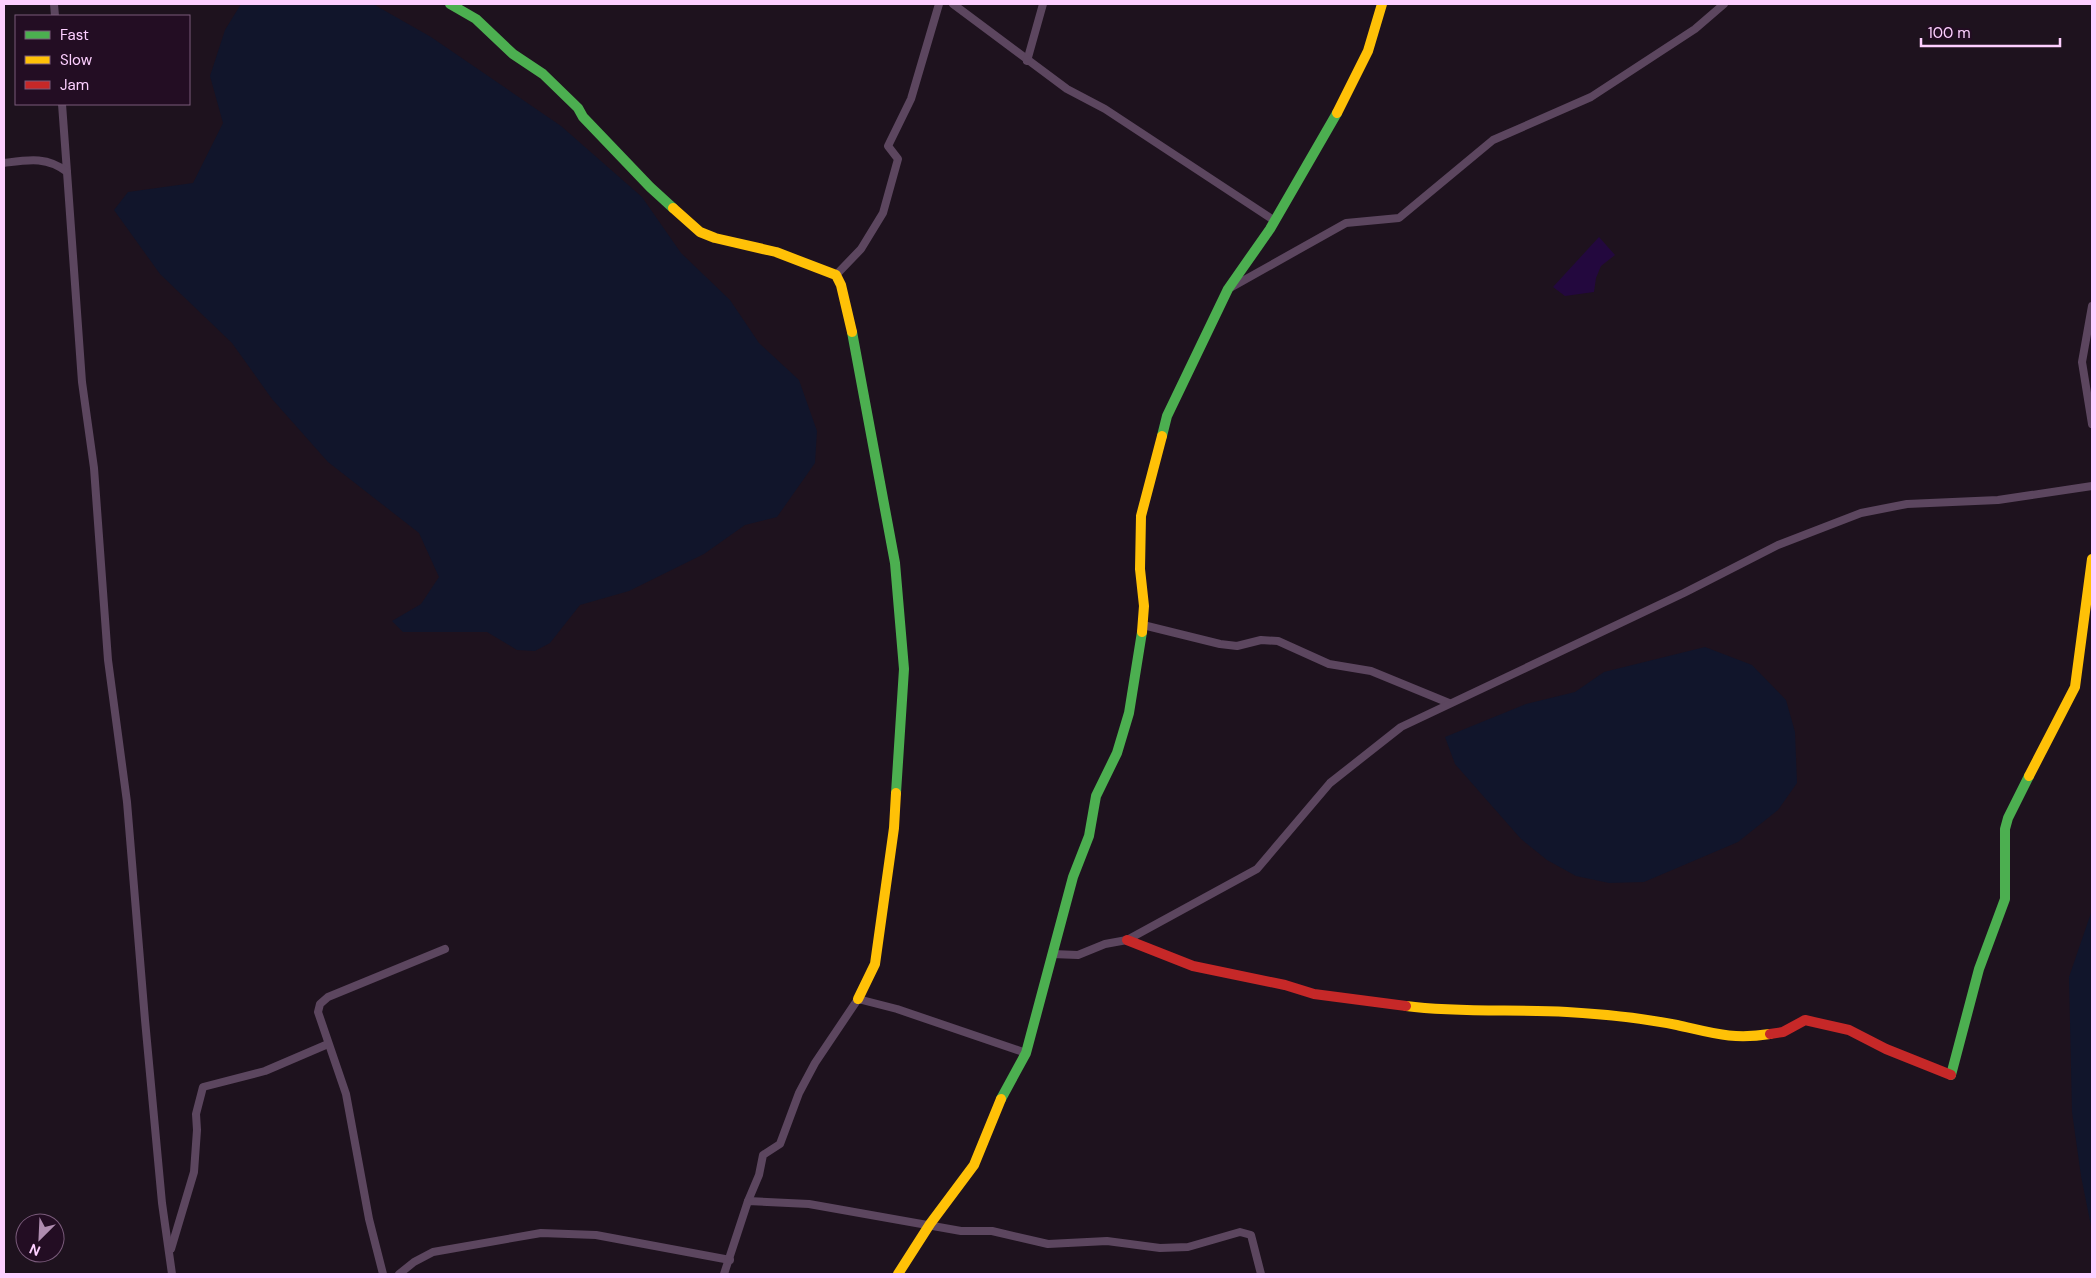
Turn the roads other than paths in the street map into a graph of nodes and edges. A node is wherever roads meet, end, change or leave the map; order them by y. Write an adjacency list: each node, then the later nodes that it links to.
1 (450, 4): 12 (street)
2 (939, 4): 12 (street)
3 (953, 4): 7 (street)
4 (1043, 4): 7 (street)
5 (1382, 4): 11 (street)
6 (1724, 4): 13 (street)
7 (1027, 61): 11 (street)
8 (62, 105): 10 (street)
9 (4, 163): 10 (street)
10 (67, 172): 28 (street)
11 (1275, 221): 13 (street)
12 (836, 275): 23 (street)
13 (1228, 289): 18 (street)
14 (2092, 306): 15 (street)
15 (2092, 424)
16 (2092, 486): 19 (street)
17 (2092, 559): 20 (street)
18 (1143, 625): 19 (street); 22 (street)
19 (1449, 703): 20 (street)
20 (1127, 940): 22 (street)
21 (445, 949): 24 (street)
22 (1052, 954): 25 (street)
23 (858, 999): 25 (street); 26 (street)
24 (328, 1044): 28 (street); 31 (street)
25 (1026, 1053): 27 (street)
26 (748, 1201): 27 (street); 29 (street)
27 (930, 1224): 34 (street); 35 (street)
28 (170, 1252): 30 (street)
29 (730, 1260): 32 (street); 33 (street)
30 (172, 1274)
31 (383, 1274)
32 (399, 1274)
33 (724, 1274)
34 (898, 1274)
35 (1261, 1274)

